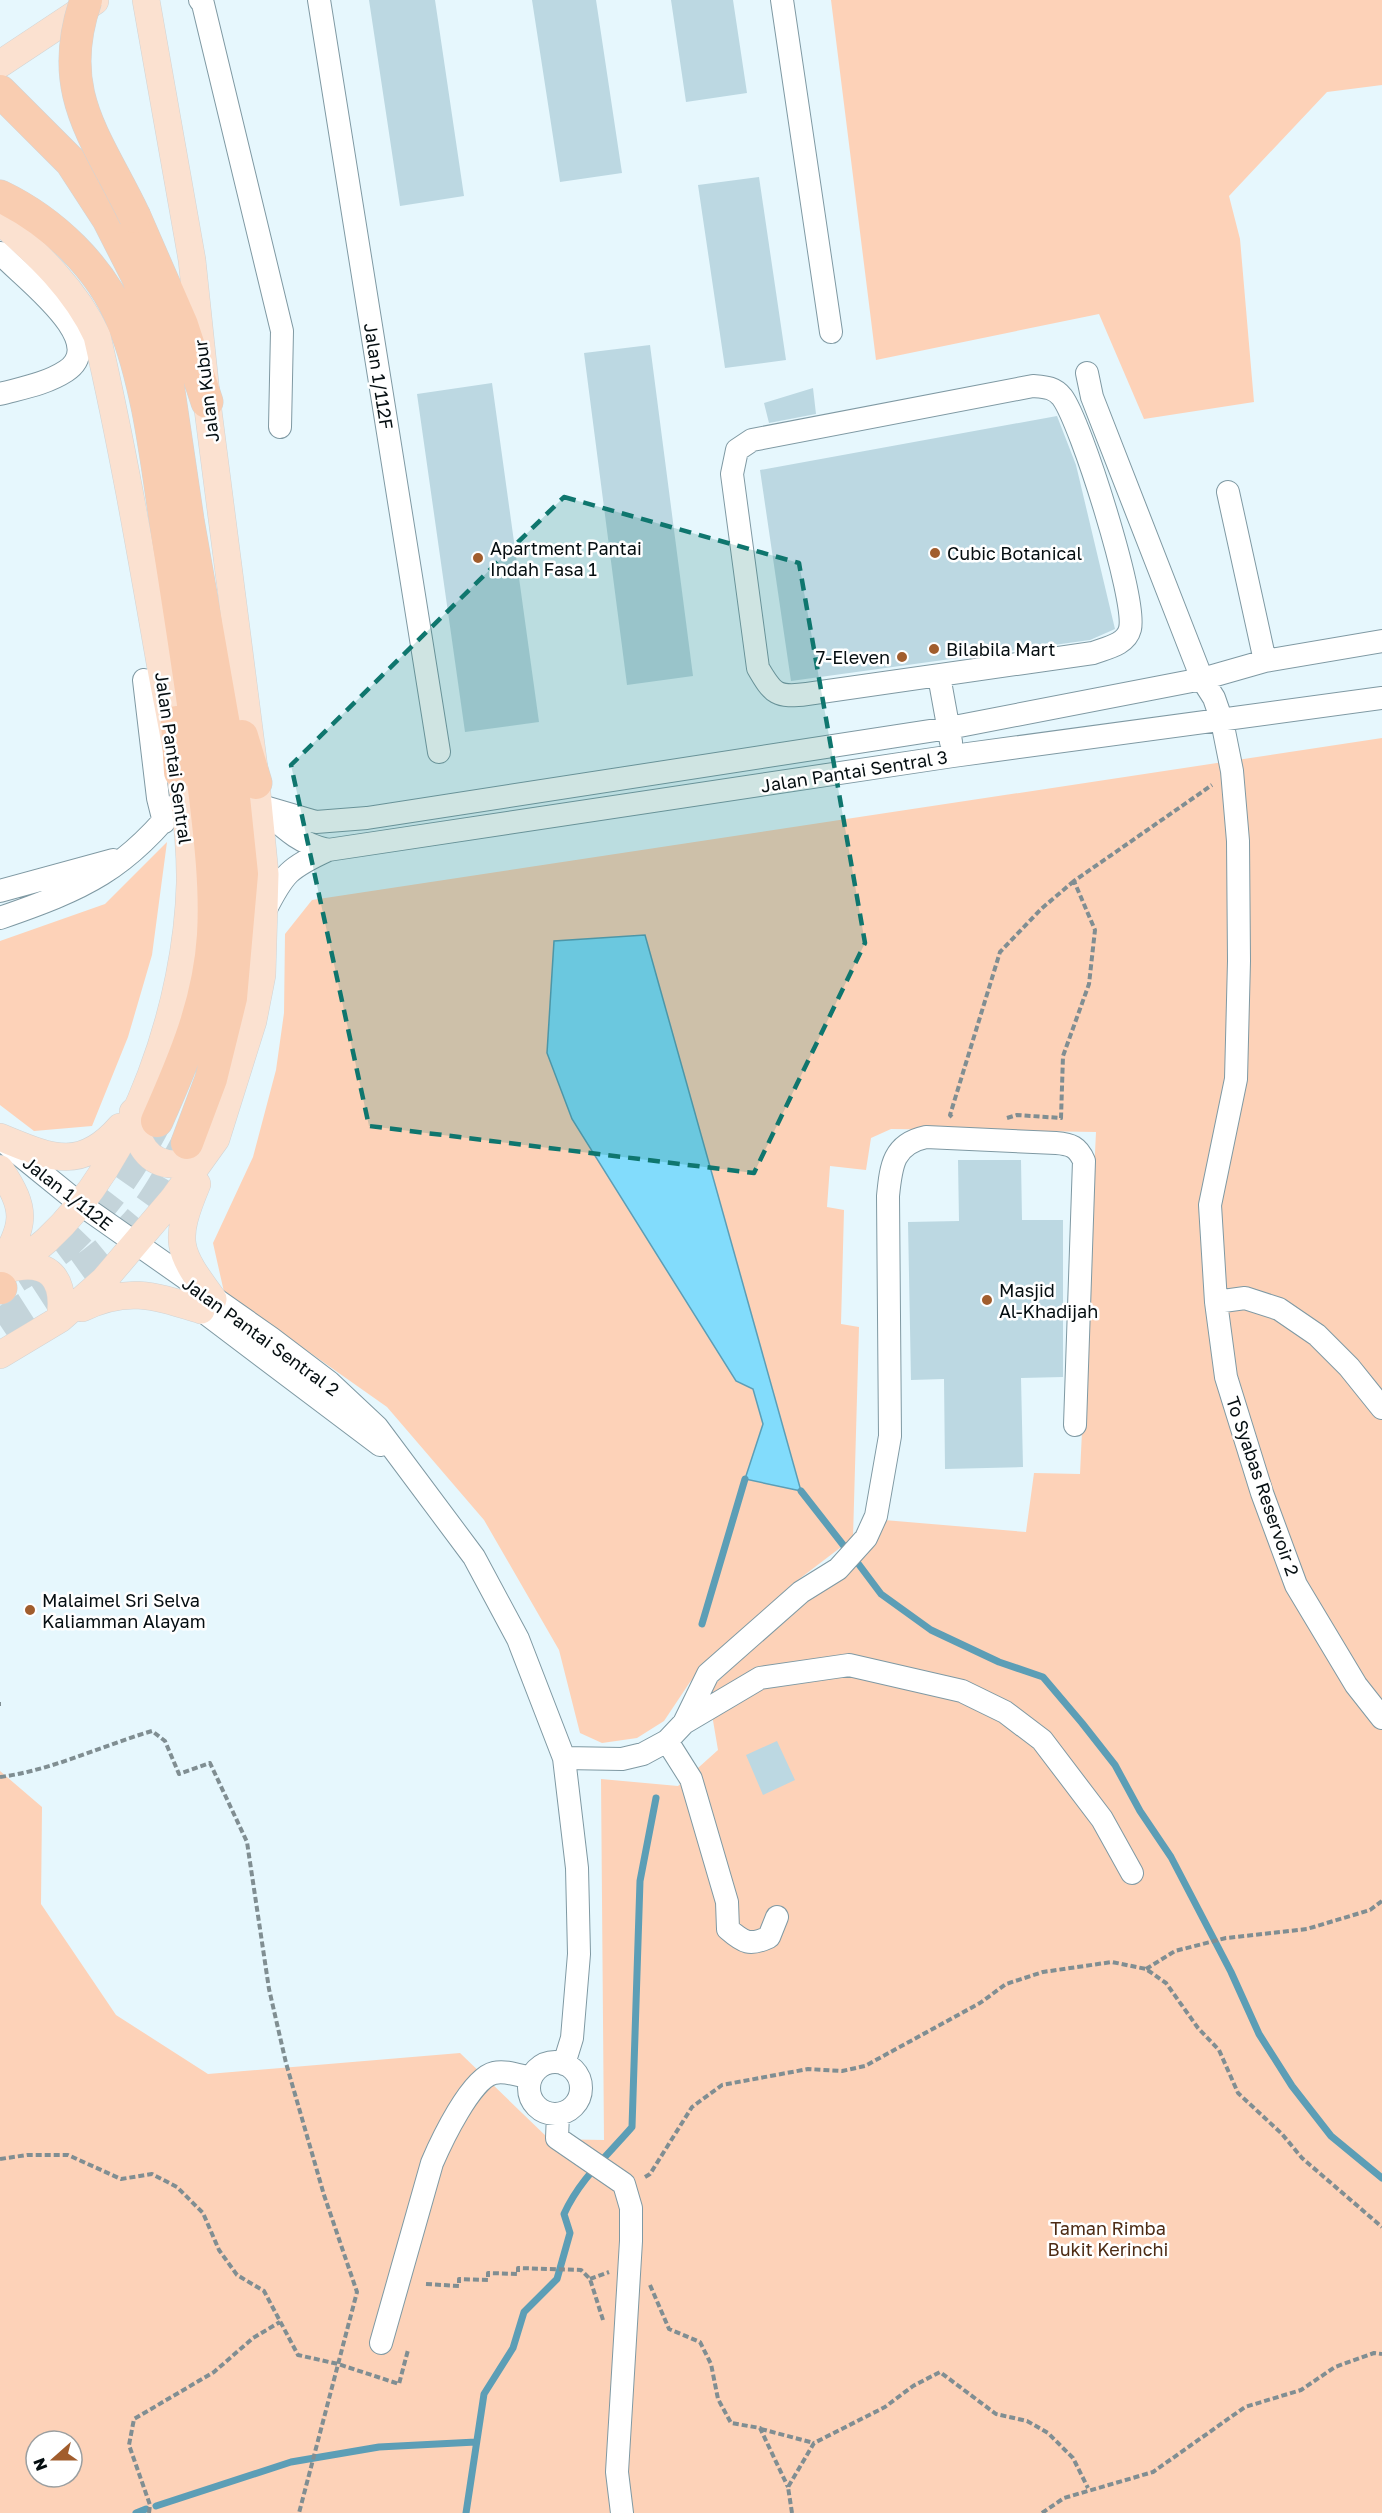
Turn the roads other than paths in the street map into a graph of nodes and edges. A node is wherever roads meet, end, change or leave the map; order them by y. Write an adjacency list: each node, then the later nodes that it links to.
1 (86, 0): 15 (highway, bridge)
2 (96, 0): 7 (main road)
3 (146, 0): 15 (main road, Jalan Kubur)
4 (200, 0): 16 (street)
5 (319, 0): 27 (street, Jalan 1/112F)
6 (782, 0): 12 (street)
7 (0, 64)
8 (0, 91): 18 (highway)
9 (0, 196): 18 (highway)
10 (0, 221): 29 (main road, Jalan Pantai Sentral)
11 (0, 253): 14 (street)
12 (831, 332)
13 (1087, 373): 22 (street, To Syabas Reservoir 2)
14 (0, 394)
15 (207, 402): 30 (main road, Jalan Kubur)
16 (280, 427)
17 (1228, 492): 20 (street)
18 (178, 529): 29 (highway); 30 (highway); 37 (highway); 39 (highway)
19 (1382, 641): 20 (street)
20 (1265, 661): 22 (street)
21 (939, 676): 21 (street); 26 (street)
22 (1202, 679): 25 (street, To Syabas Reservoir 2); 26 (street)
23 (144, 680): 31 (street)
24 (1382, 698): 25 (street, Jalan Pantai Sentral 3)
25 (1222, 721): 28 (street, Jalan Pantai Sentral 3); 45 (street, To Syabas Reservoir 2)
26 (949, 728): 28 (street); 30 (street)
27 (439, 752)
28 (953, 756): 32 (street, Jalan Pantai Sentral 3)
29 (182, 785): 31 (street); 37 (main road, Jalan Pantai Sentral)
30 (257, 794): 32 (street, Jalan Pantai Sentral 3); 35 (main road)
31 (164, 822): 33 (street)
32 (328, 850): 35 (street, Jalan Pantai Sentral 3)
33 (130, 856): 34 (street); 36 (street)
34 (0, 891)
35 (264, 913): 39 (main road)
36 (0, 918)
37 (145, 1117): 38 (main road); 39 (main road); 42 (main road, Jalan Pantai Sentral)
38 (0, 1138): 42 (street, Jalan 1/112E)
39 (202, 1141): 43 (main road); 46 (main road)
40 (0, 1159): 42 (street, Jalan 1/112E)
41 (0, 1170): 44 (main road)
42 (76, 1209): 43 (street, Jalan 1/112E); 44 (main road, Jalan Pantai Sentral)
43 (132, 1250): 46 (street, Jalan Pantai Sentral 2); 47 (main road)
44 (0, 1270): 47 (main road)
45 (1216, 1302): 49 (street); 51 (street, To Syabas Reservoir 2)
46 (207, 1305): 47 (main road); 54 (street, Jalan Pantai Sentral 2)
47 (60, 1319): 48 (main road)
48 (0, 1355)
49 (1382, 1408)
50 (1075, 1425): 52 (street)
51 (1382, 1718)
52 (684, 1724): 53 (street); 55 (street)
53 (667, 1741): 54 (street); 56 (street)
54 (564, 1758): 57 (street, Jalan Pantai Sentral 2)
55 (1132, 1873)
56 (777, 1917)
57 (564, 2064): 58 (street); 59 (street)
58 (531, 2078): 59 (street); 60 (street)
59 (558, 2114): 61 (street)
60 (381, 2343)
61 (622, 2513)

